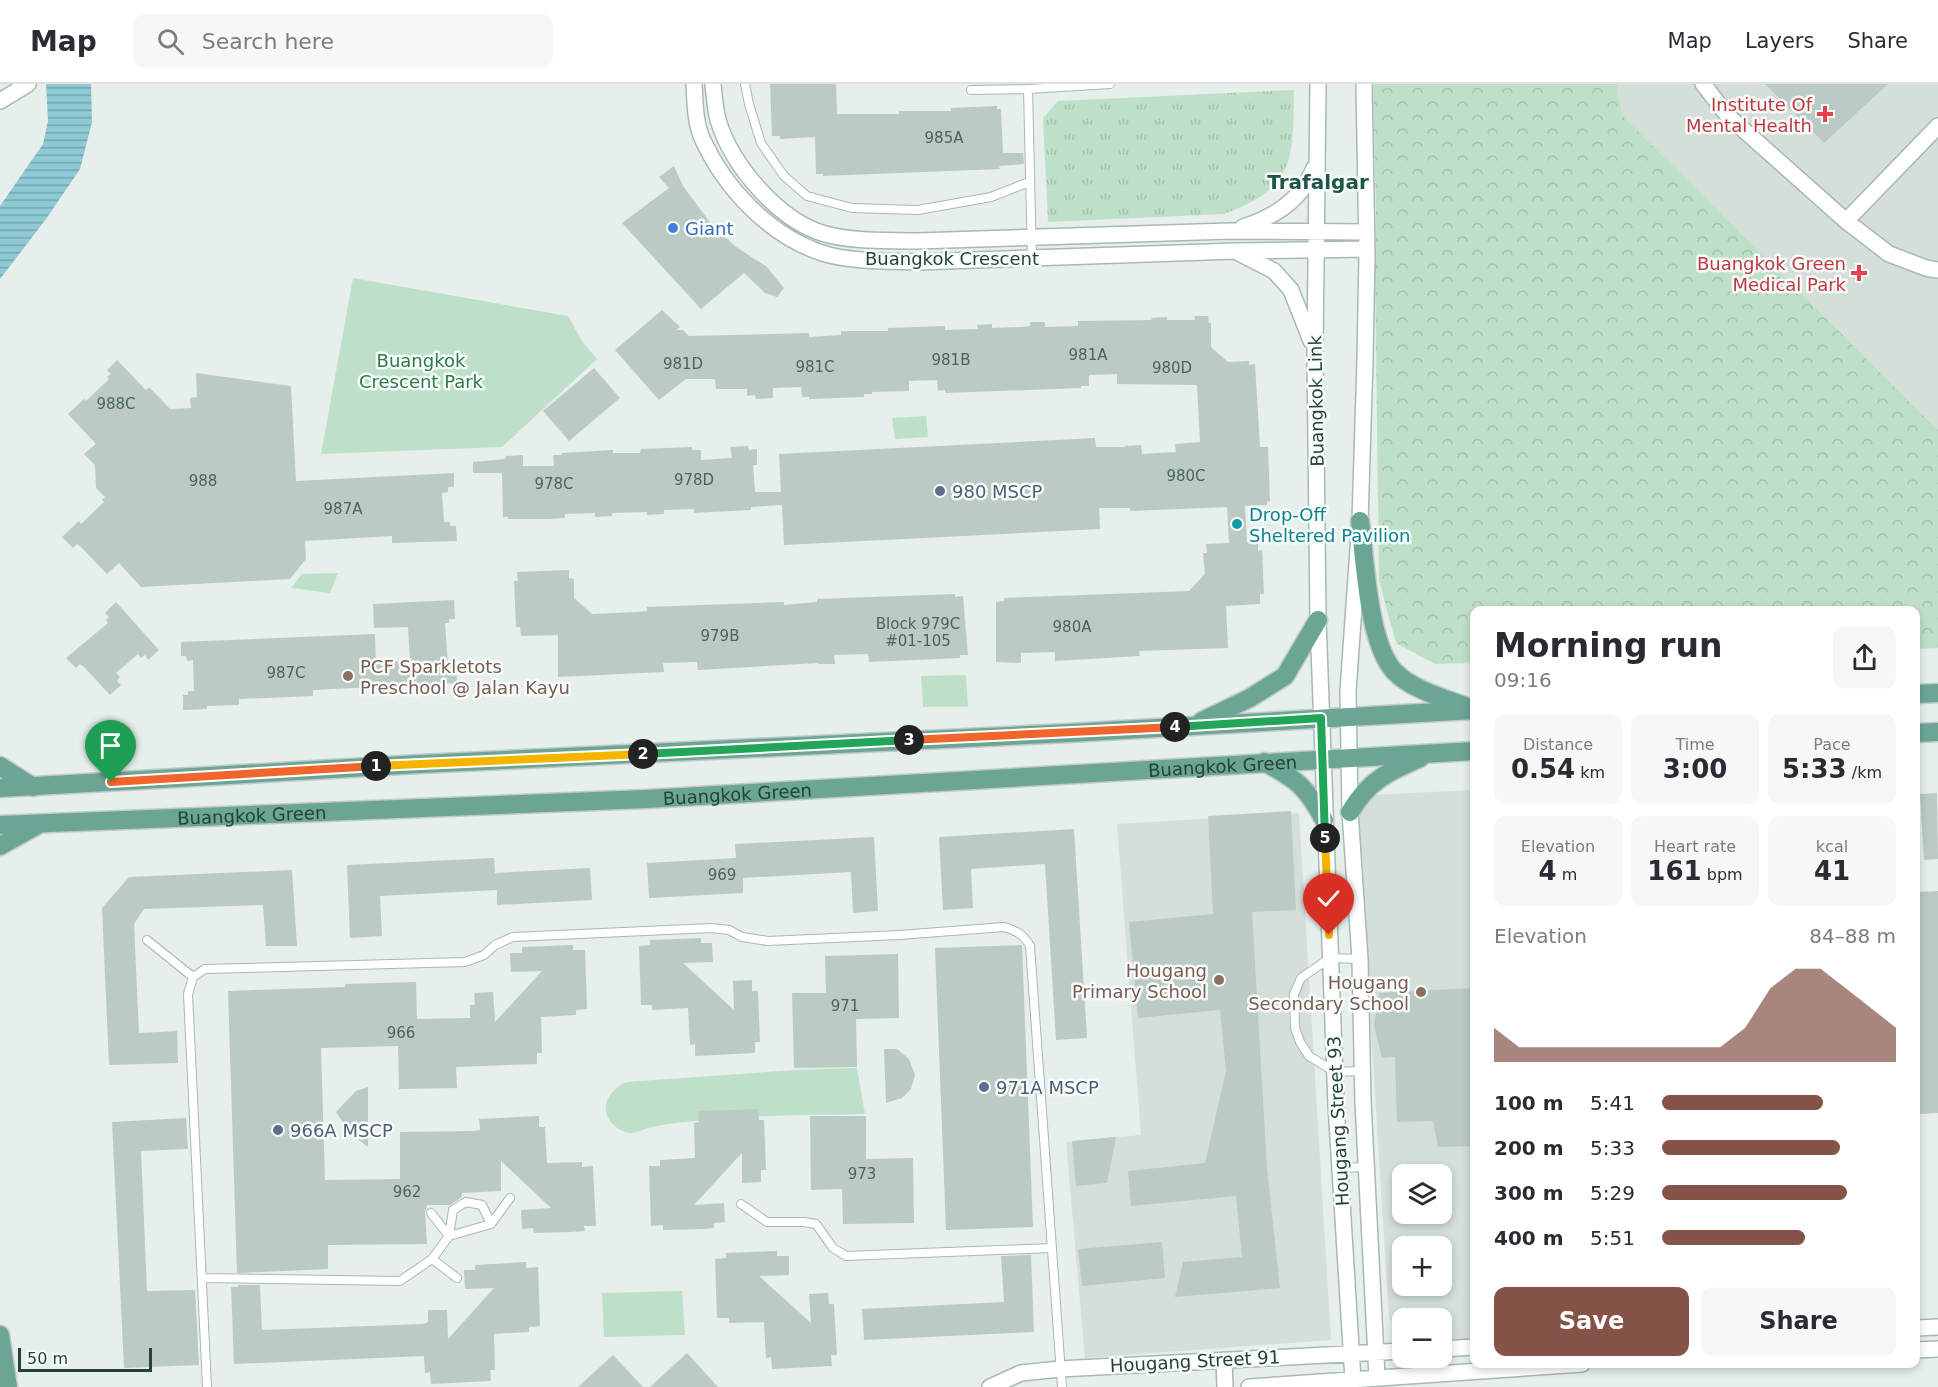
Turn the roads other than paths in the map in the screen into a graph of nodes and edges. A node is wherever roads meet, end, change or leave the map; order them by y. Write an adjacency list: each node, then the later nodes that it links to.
1 (10, 84): 2 (street)
2 (28, 84): 12 (street)
3 (694, 84): 26 (street, Buangkok Crescent)
4 (713, 84): 21 (street, Buangkok Crescent)
5 (745, 84): 15 (lane)
6 (1110, 84): 10 (lane)
7 (1318, 84): 14 (street, Buangkok Link)
8 (1364, 84): 19 (street)
9 (1703, 84): 16 (street)
10 (1028, 89): 11 (lane); 15 (lane)
11 (971, 90)
12 (0, 101)
13 (1938, 126): 16 (street)
14 (1318, 159): 17 (street, Buangkok Crescent); 18 (street, Buangkok Link)
15 (1029, 182): 21 (lane)
16 (1846, 221): 27 (street)
17 (1230, 231): 18 (street, Buangkok Crescent); 20 (street, Buangkok Crescent)
18 (1316, 232): 19 (street, Buangkok Crescent); 23 (street, Buangkok Link)
19 (1367, 232): 22 (street)
20 (1144, 234): 21 (street, Buangkok Crescent); 25 (lane)
21 (1031, 237): 26 (lane)
22 (1367, 249): 23 (street, Buangkok Crescent); 29 (street)
23 (1316, 250): 24 (street, Buangkok Crescent); 28 (street, Buangkok Link)
24 (1236, 251): 25 (street, Buangkok Crescent); 28 (street)
25 (1144, 255): 26 (street, Buangkok Crescent)
26 (1032, 259)
27 (1938, 270)
28 (1315, 352): 30 (street, Buangkok Link)
29 (1360, 520): 33 (main road); 35 (street)
30 (1318, 620): 36 (street, Buangkok Link); 37 (main road)
31 (1938, 693): 32 (main road)
32 (1920, 694)
33 (1470, 708)
34 (1470, 710): 35 (main road)
35 (1348, 717): 36 (main road); 42 (street, Hougang Street 93)
36 (1321, 718): 37 (main road); 43 (street, Hougang Street 93)
37 (1192, 725): 46 (main road)
38 (1938, 732): 39 (main road)
39 (1920, 734)
40 (1470, 751): 41 (main road, Buangkok Green)
41 (1430, 753): 42 (main road, Buangkok Green); 48 (main road)
42 (1349, 757): 43 (main road, Buangkok Green); 48 (street, Hougang Street 93)
43 (1322, 759): 44 (main road, Buangkok Green); 49 (street, Hougang Street 93)
44 (1264, 762): 49 (main road); 50 (main road, Buangkok Green)
45 (0, 766): 46 (main road)
46 (33, 787): 47 (main road)
47 (0, 788)
48 (1350, 812): 55 (street, Hougang Street 93)
49 (1324, 820): 54 (street, Hougang Street 93)
50 (40, 824): 51 (main road, Buangkok Green); 52 (main road)
51 (0, 825)
52 (0, 846)
53 (147, 940): 56 (lane)
54 (1330, 958): 55 (lane); 58 (street, Hougang Street 93); 58 (lane)
55 (1360, 959): 57 (street, Hougang Street 93)
56 (193, 977): 66 (lane); 68 (lane)
57 (1361, 1071): 58 (lane); 59 (street, Hougang Street 93)
58 (1335, 1072): 60 (street, Hougang Street 93)
59 (1366, 1167): 60 (lane); 79 (street, Hougang Street 93)
60 (1341, 1168): 78 (street, Hougang Street 93)
61 (510, 1197): 64 (lane)
62 (741, 1204): 66 (lane)
63 (431, 1213): 65 (lane)
64 (491, 1224): 65 (lane); 65 (lane)
65 (449, 1236): 67 (lane)
66 (1052, 1248): 82 (lane)
67 (432, 1259): 68 (lane); 69 (lane)
68 (203, 1278): 86 (lane)
69 (457, 1278)
70 (1938, 1327): 71 (street)
71 (1920, 1328)
72 (0, 1335): 85 (main road)
73 (1470, 1347): 74 (street)
74 (1452, 1348)
75 (1938, 1349): 76 (street)
76 (1920, 1350)
77 (1392, 1351): 79 (street, Hougang Street 91)
78 (1352, 1352): 79 (street, Hougang Street 91); 80 (street, Hougang Street 91); 84 (street, Hougang Street 93)
79 (1376, 1352): 83 (street, Hougang Street 93)
80 (1224, 1360): 82 (street, Hougang Street 91); 89 (street)
81 (1519, 1368): 83 (street, Hougang Street 91)
82 (1060, 1369): 87 (street, Hougang Street 91); 88 (lane)
83 (1377, 1377): 84 (street, Hougang Street 91)
84 (1353, 1380): 90 (street, Hougang Street 91)
85 (8, 1387)
86 (207, 1387)
87 (990, 1387)
88 (1062, 1387)
89 (1226, 1387)
90 (1249, 1387)

